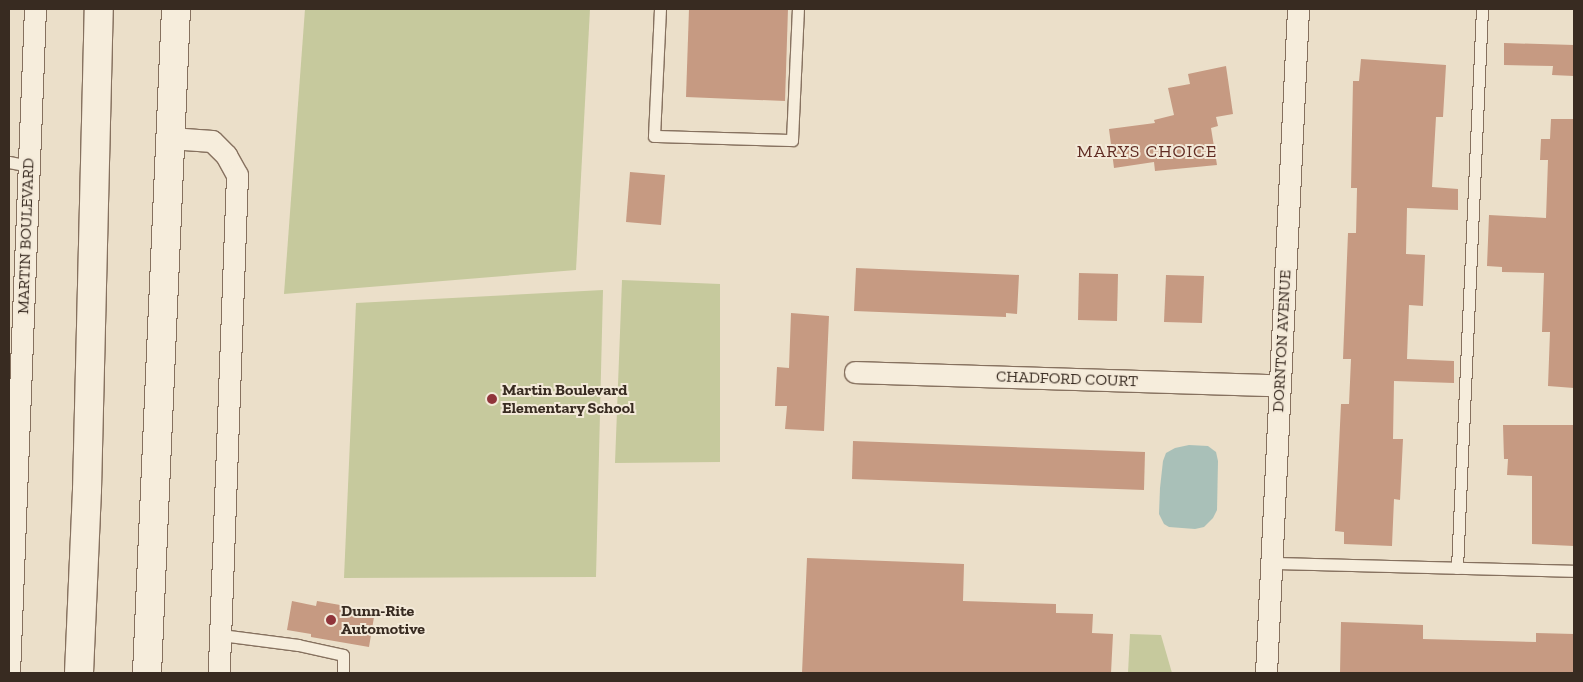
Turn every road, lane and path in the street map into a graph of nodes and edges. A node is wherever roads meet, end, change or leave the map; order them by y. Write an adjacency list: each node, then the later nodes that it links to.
1 (35, 9): 9 (street, MARTIN BOULEVARD)
2 (99, 9): 18 (main road)
3 (660, 9): 4 (lane)
4 (798, 9)
5 (1298, 9): 12 (street, DORNTON AVENUE)
6 (1482, 9): 14 (lane)
7 (177, 10): 8 (main road)
8 (170, 138): 16 (street); 19 (main road)
9 (19, 164): 10 (street, MARTIN BOULEVARD)
10 (15, 344): 17 (street, MARTIN BOULEVARD)
11 (855, 372): 12 (street, CHADFORD COURT)
12 (1280, 385): 13 (street, DORNTON AVENUE)
13 (1272, 563): 14 (lane); 22 (street, DORNTON AVENUE)
14 (1457, 568): 15 (lane)
15 (1574, 571)
16 (221, 635): 20 (street); 21 (lane)
17 (9, 673)
18 (79, 673)
19 (147, 673)
20 (219, 673)
21 (343, 673)
22 (1266, 673)

